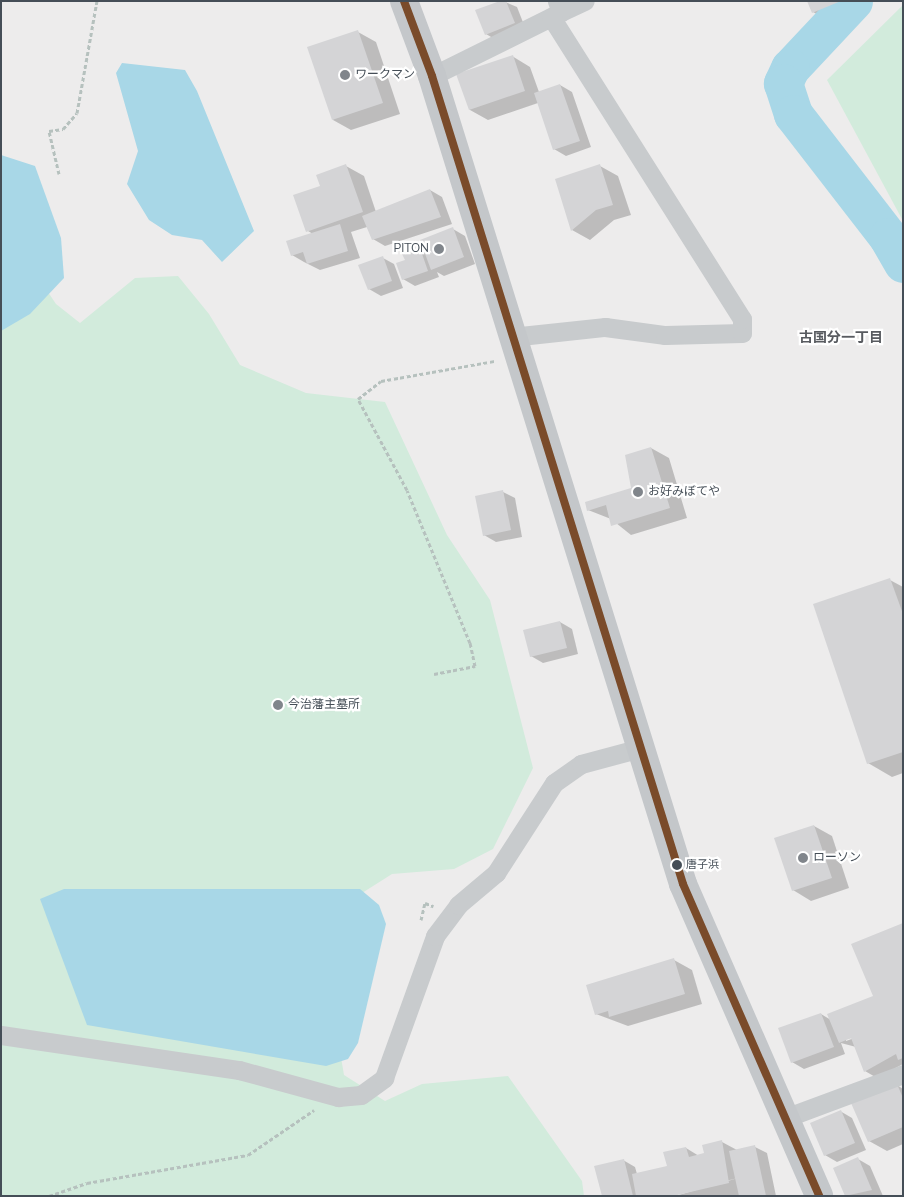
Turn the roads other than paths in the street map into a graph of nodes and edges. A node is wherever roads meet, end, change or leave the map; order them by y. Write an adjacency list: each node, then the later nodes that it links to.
1 (404, 1): 4 (main road)
2 (585, 1): 3 (street)
3 (556, 10): 4 (street); 5 (street)
4 (432, 76): 5 (main road)
5 (514, 347): 6 (main road)
6 (637, 749): 7 (street); 9 (main road)
7 (1, 1035)
8 (903, 1074): 9 (street)
9 (785, 1118): 10 (main road)
10 (819, 1196)

